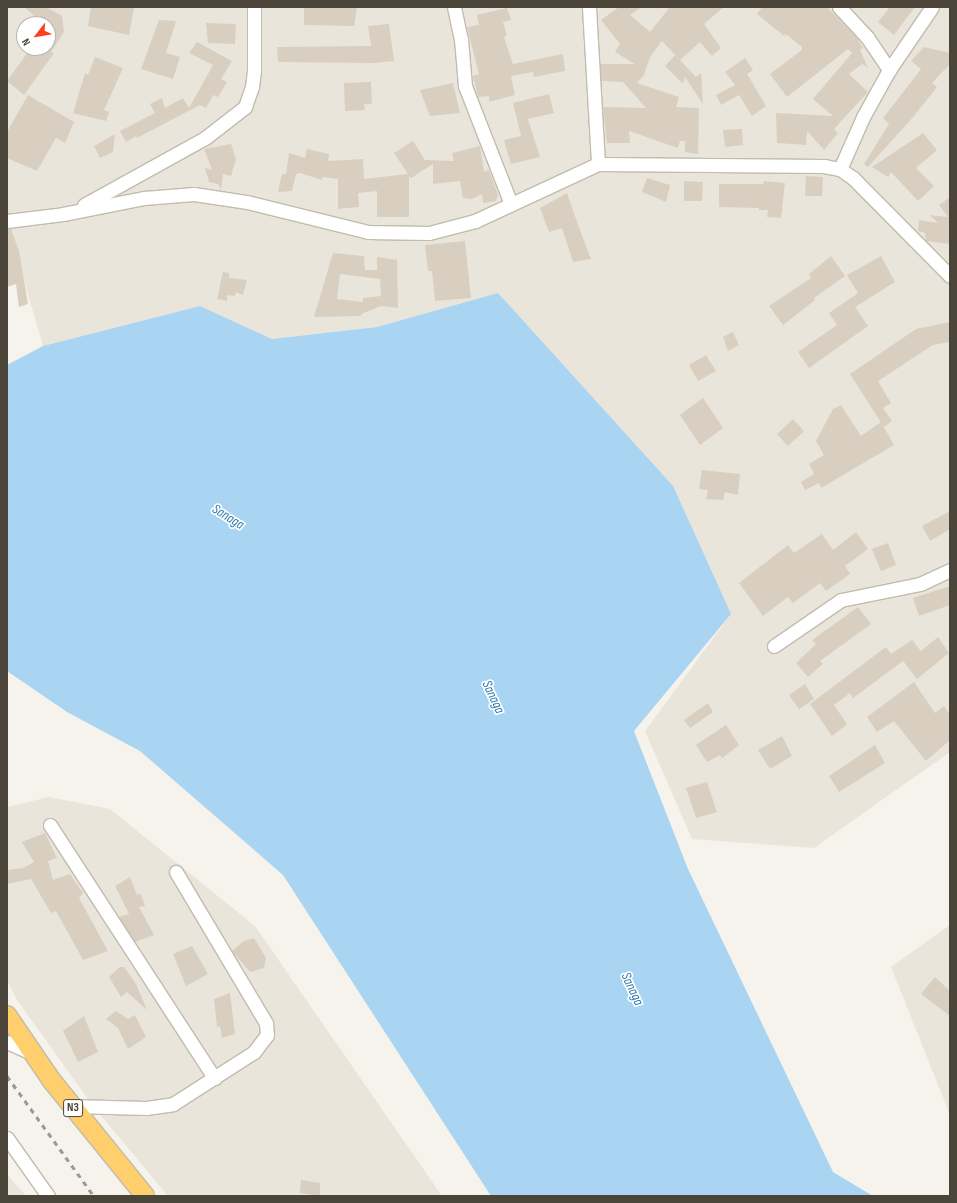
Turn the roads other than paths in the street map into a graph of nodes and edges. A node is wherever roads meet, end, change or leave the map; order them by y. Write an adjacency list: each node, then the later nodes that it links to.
1 (254, 7): 10 (street)
2 (454, 7): 9 (street)
3 (589, 7): 7 (street)
4 (839, 7): 6 (street)
5 (932, 7): 6 (street)
6 (889, 70): 8 (street)
7 (598, 164): 8 (street); 9 (street)
8 (840, 169): 12 (street)
9 (511, 204): 10 (street)
10 (77, 209): 11 (street)
11 (7, 221)
12 (950, 276)
13 (950, 570): 14 (street)
14 (774, 646)
15 (50, 825): 20 (street)
16 (176, 872): 20 (street)
17 (7, 1015): 19 (highway, N3)
18 (7, 1042): 19 (street)
19 (32, 1053): 21 (highway, N3)
20 (214, 1078): 21 (street)
21 (72, 1106): 24 (highway, N3)
22 (7, 1138): 23 (street)
23 (48, 1196)
24 (145, 1196)

